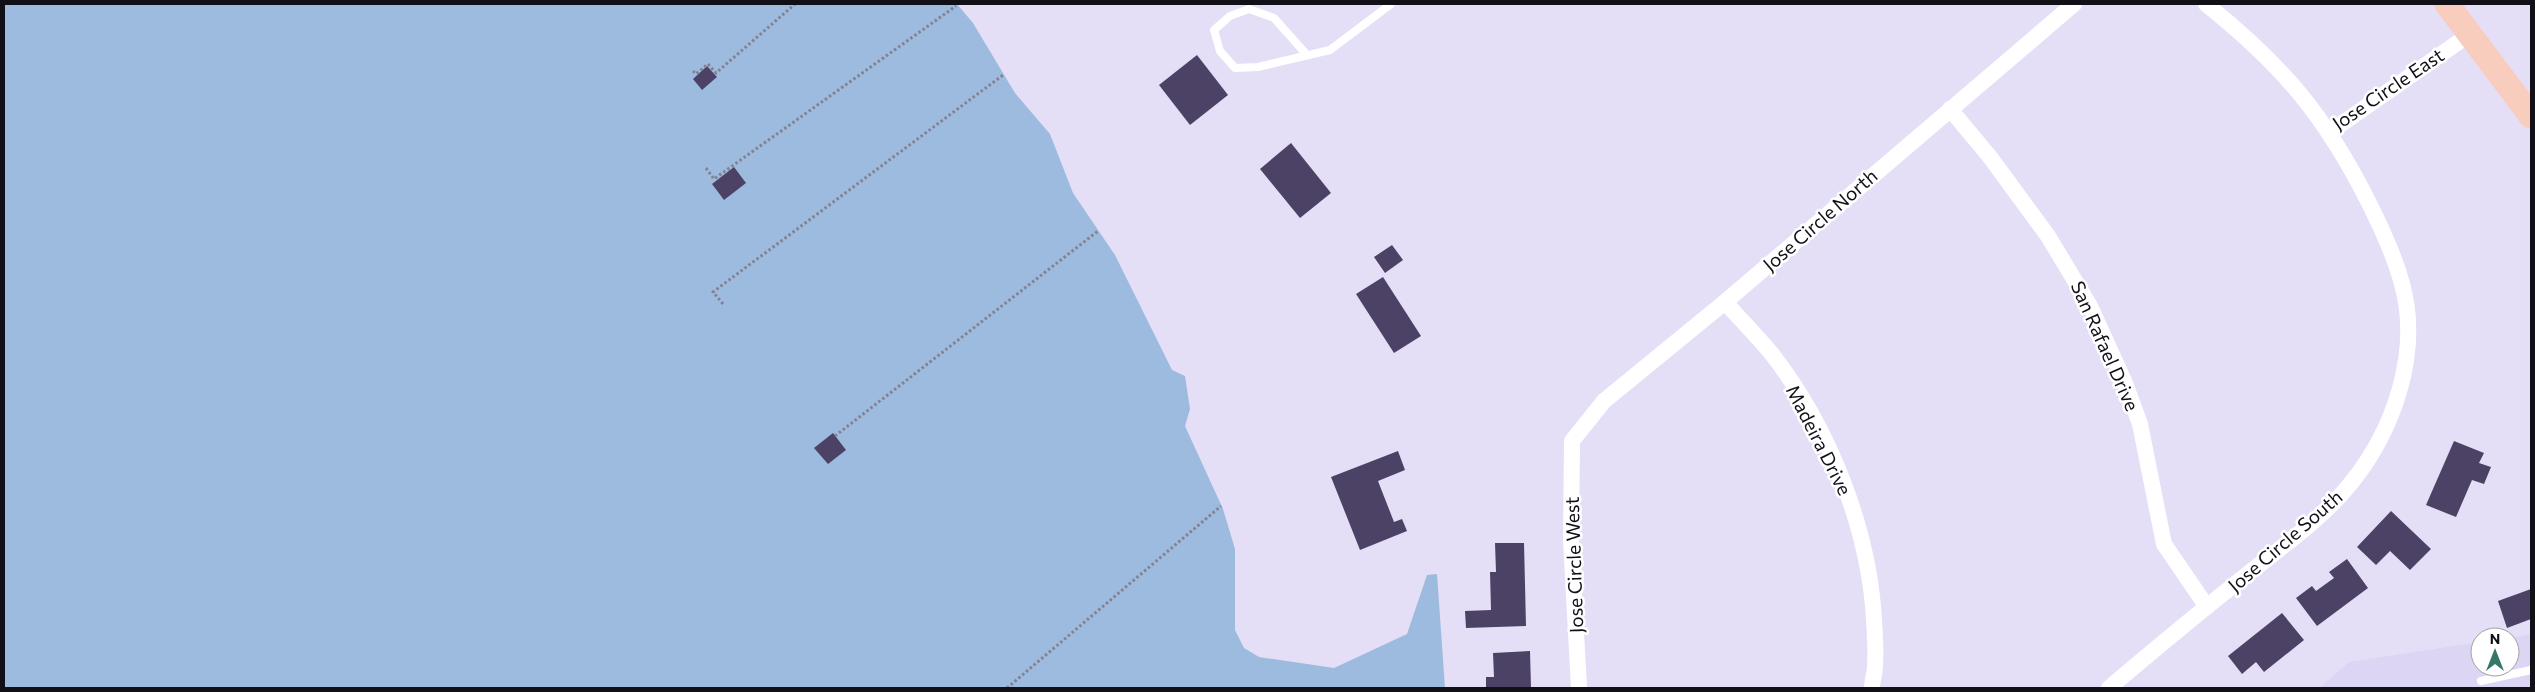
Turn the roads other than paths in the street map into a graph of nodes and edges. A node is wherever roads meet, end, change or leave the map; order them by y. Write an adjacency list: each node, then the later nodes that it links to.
1 (1391, 4): 6 (lane)
2 (2074, 4): 7 (street, Jose Circle North)
3 (2206, 4): 9 (street, Jose Circle East)
4 (2447, 4): 5 (main road)
5 (2470, 34): 8 (main road); 9 (street, Jose Circle East)
6 (1307, 55): 6 (lane)
7 (1950, 109): 10 (street, Jose Circle North); 12 (street, San Rafael Drive)
8 (2531, 116)
9 (2330, 132): 12 (street, Jose Circle South)
10 (1725, 302): 11 (street, Jose Circle North); 16 (street, Madeira Drive)
11 (1572, 441): 15 (street, Jose Circle West)
12 (2207, 608): 17 (street, Jose Circle South)
13 (2531, 670): 14 (lane)
14 (2481, 682)
15 (1579, 688)
16 (1872, 688)
17 (2109, 688)

